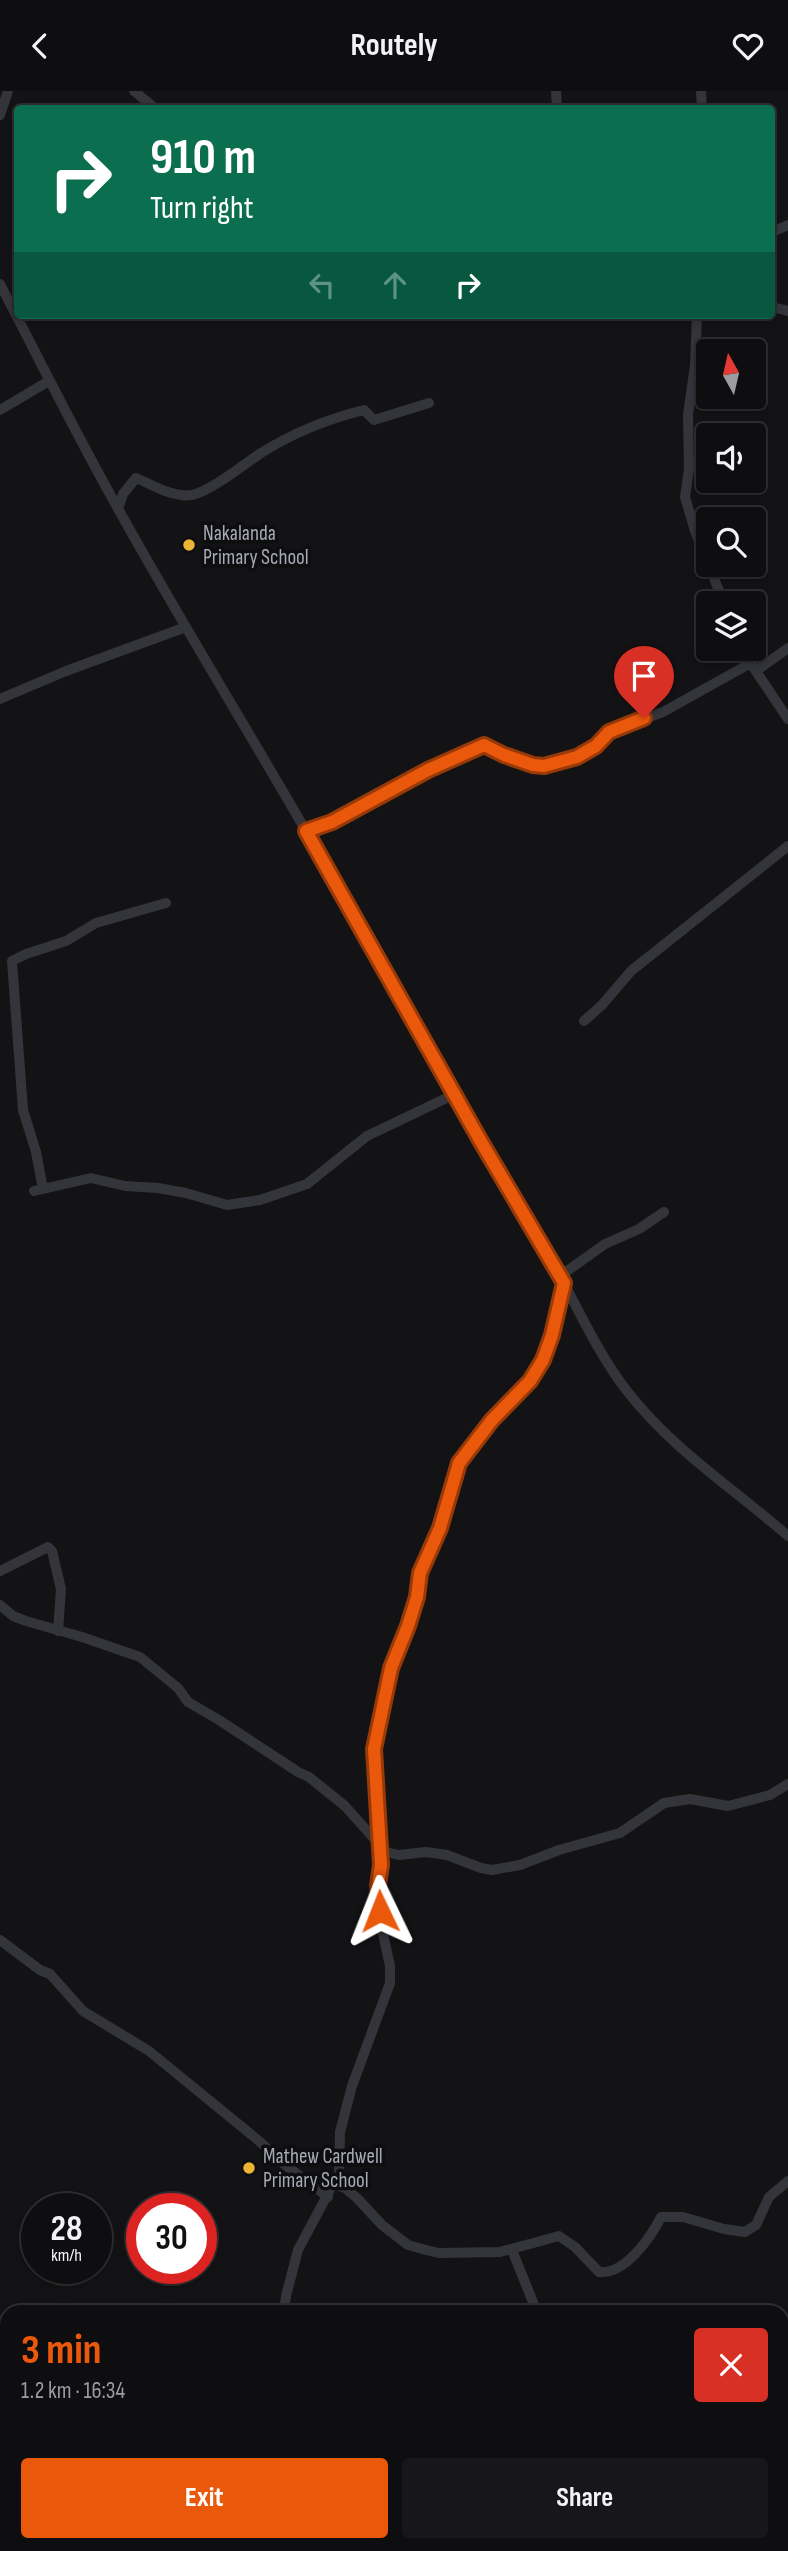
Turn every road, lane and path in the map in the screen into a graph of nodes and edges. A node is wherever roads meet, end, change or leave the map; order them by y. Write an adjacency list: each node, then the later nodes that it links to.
1 (8, 91): 4 (street)
2 (134, 91): 3 (street)
3 (151, 105)
4 (0, 115)
5 (0, 284): 6 (street)
6 (14, 311)
7 (18, 319): 9 (street)
8 (697, 319): 13 (street)
9 (49, 380): 11 (street); 12 (street)
10 (429, 403): 12 (street)
11 (0, 409)
12 (118, 509): 14 (street)
13 (696, 533)
14 (186, 627): 18 (street); 20 (street)
15 (788, 649): 17 (street)
16 (750, 661): 17 (street)
17 (754, 667): 19 (street); 20 (street)
18 (0, 699)
19 (788, 719)
20 (306, 831): 24 (street)
21 (788, 846): 23 (street)
22 (166, 903): 24 (street)
23 (584, 1021)
24 (455, 1094): 26 (street)
25 (664, 1212): 26 (street)
26 (562, 1279): 27 (street); 32 (street)
27 (788, 1536)
28 (0, 1571): 30 (street)
29 (0, 1605): 30 (street)
30 (58, 1631): 32 (street)
31 (788, 1784): 32 (street)
32 (379, 1846): 35 (street)
33 (0, 1940): 36 (street)
34 (788, 2181): 37 (street)
35 (334, 2184): 36 (street); 37 (street)
36 (328, 2197): 38 (street)
37 (512, 2250): 39 (street)
38 (285, 2305)
39 (534, 2305)

